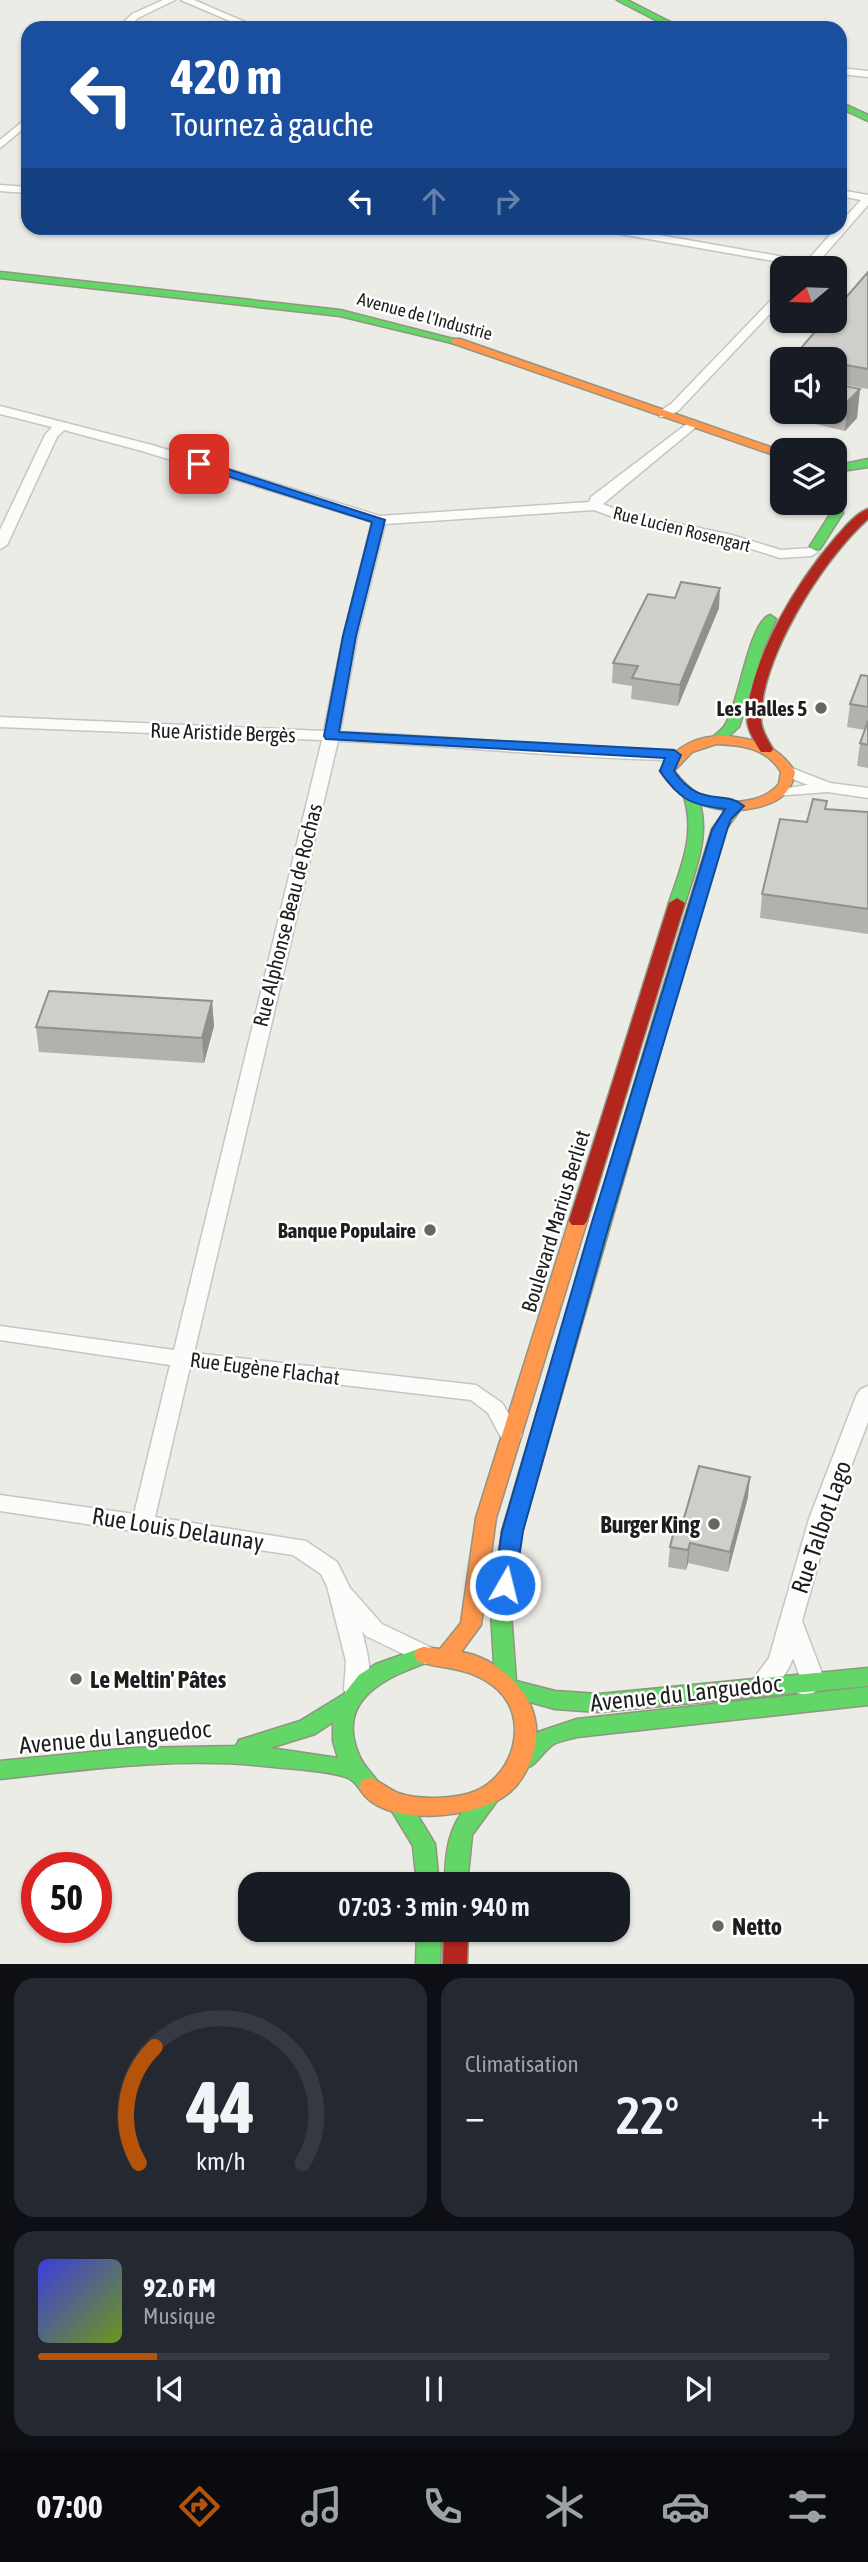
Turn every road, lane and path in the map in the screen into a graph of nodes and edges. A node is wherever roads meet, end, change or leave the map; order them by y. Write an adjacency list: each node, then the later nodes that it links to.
1 (170, 0): 4 (street)
2 (186, 0): 5 (street)
3 (621, 0): 6 (main road)
4 (130, 21)
5 (237, 21)
6 (664, 21)
7 (847, 71): 9 (street)
8 (847, 72): 10 (street)
9 (868, 74)
10 (868, 86)
11 (847, 110): 12 (main road)
12 (868, 120)
13 (21, 126): 14 (street)
14 (0, 145)
15 (0, 188): 16 (street)
16 (21, 190)
17 (847, 194): 18 (street)
18 (868, 198): 19 (street)
19 (847, 222)
20 (641, 235): 23 (street)
21 (835, 235): 22 (street)
22 (817, 256)
23 (770, 259)
24 (0, 275): 27 (main road, Avenue de l'Industrie)
25 (770, 308): 27 (street)
26 (0, 410): 29 (street)
27 (664, 414): 28 (main road, Avenue de l'Industrie)
28 (692, 424): 30 (main road, Avenue de l'Industrie); 34 (street, Rue Lucien Rosengart)
29 (62, 425): 37 (street); 38 (street)
30 (770, 451)
31 (868, 463): 32 (main road)
32 (847, 466)
33 (847, 505): 35 (main road)
34 (596, 506): 37 (street); 39 (street, Rue Lucien Rosengart)
35 (868, 511): 43 (main road)
36 (836, 515): 39 (main road)
37 (379, 520): 41 (street, Rue Alphonse Beau de Rochas)
38 (0, 545)
39 (811, 552): 42 (main road)
40 (0, 722): 41 (street, Rue Aristide Bergès)
41 (331, 736): 44 (street, Rue Aristide Bergès); 54 (street, Rue Alphonse Beau de Rochas)
42 (716, 740): 43 (main road); 45 (main road)
43 (766, 749): 47 (main road)
44 (614, 754): 45 (street, Rue Aristide Bergès); 46 (street, Rue Aristide Bergès)
45 (674, 755): 46 (main road)
46 (667, 771): 51 (main road)
47 (789, 772): 48 (street); 49 (main road)
48 (827, 787): 49 (street); 50 (street)
49 (779, 793): 52 (main road)
50 (868, 793)
51 (691, 797): 52 (main road); 56 (main road, Boulevard Marius Berliet)
52 (736, 806): 64 (main road, Boulevard Marius Berliet)
53 (0, 1333): 54 (street, Rue Eugène Flachat)
54 (180, 1358): 56 (street, Rue Eugène Flachat); 58 (street, Rue Alphonse Beau de Rochas)
55 (868, 1394): 60 (street, Rue Talbot Lago)
56 (511, 1435): 61 (main road, Boulevard Marius Berliet)
57 (0, 1503): 58 (street, Rue Louis Delaunay)
58 (143, 1521): 59 (street, Rue Louis Delaunay)
59 (338, 1586): 61 (street, Rue Louis Delaunay); 66 (street)
60 (790, 1621): 63 (street, Rue Talbot Lago); 65 (street, Rue Talbot Lago)
61 (435, 1655): 64 (main road); 66 (main road)
62 (868, 1677): 63 (main road, Avenue du Languedoc)
63 (813, 1681): 65 (main road, Avenue du Languedoc); 68 (street)
64 (509, 1685): 65 (main road, Avenue du Languedoc); 70 (main road)
65 (760, 1686)
66 (352, 1696): 69 (main road, Avenue du Languedoc); 72 (main road)
67 (868, 1696): 68 (main road, Avenue du Languedoc)
68 (697, 1713): 70 (main road, Avenue du Languedoc)
69 (234, 1750): 71 (main road, Avenue du Languedoc); 72 (main road, Avenue du Languedoc)
70 (520, 1765): 73 (main road)
71 (0, 1770)
72 (353, 1770): 74 (main road)
73 (491, 1794): 74 (main road); 76 (main road)
74 (398, 1803): 75 (main road)
75 (427, 1872)
76 (456, 1872)
77 (425, 1942): 80 (street)
78 (428, 1942): 81 (main road)
79 (456, 1942): 82 (main road)
80 (420, 1964)
81 (428, 1964)
82 (455, 1964)

